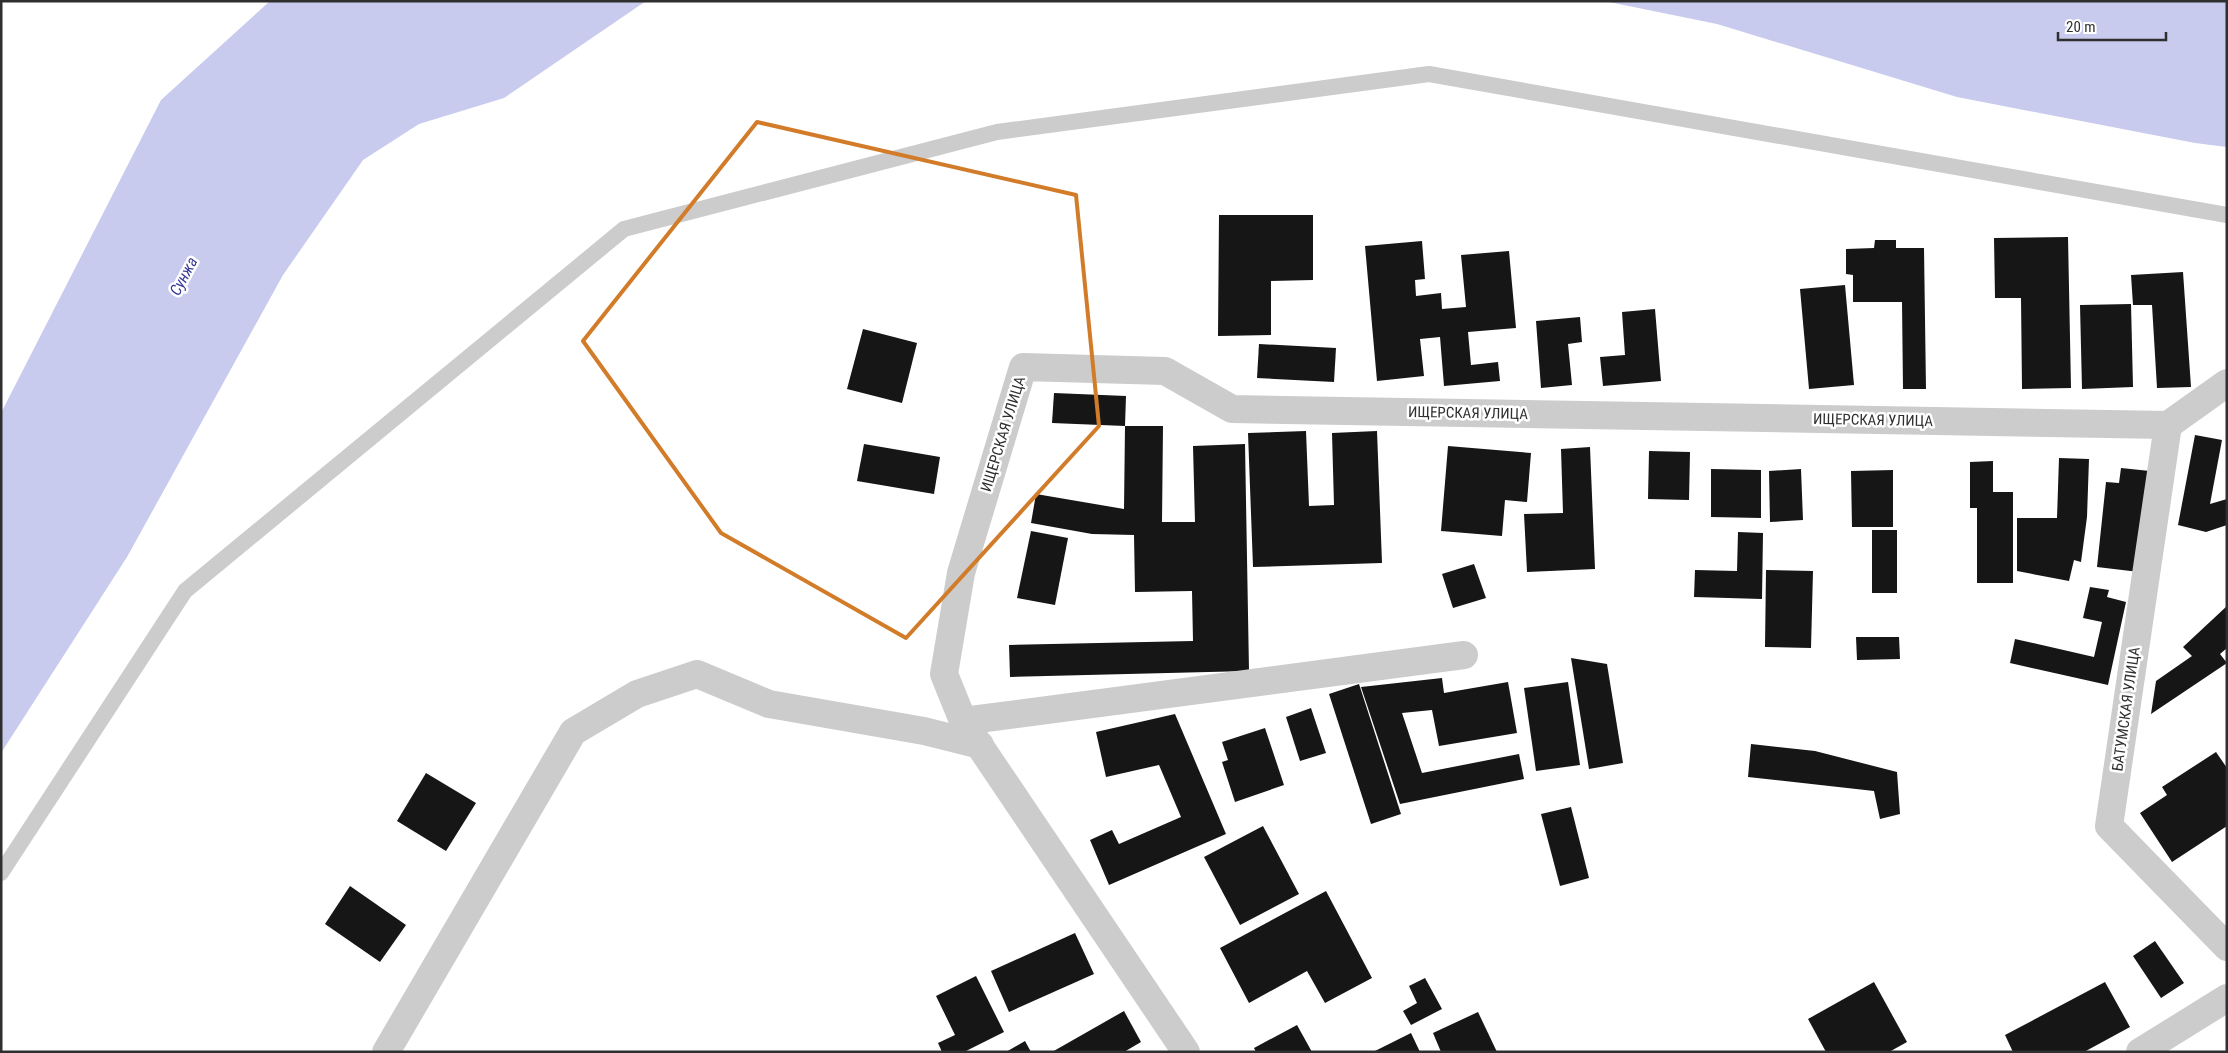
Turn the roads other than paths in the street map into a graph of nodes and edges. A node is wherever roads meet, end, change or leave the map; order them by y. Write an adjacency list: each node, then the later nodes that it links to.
1 (2227, 215): 7 (lane)
2 (2227, 383): 3 (street)
3 (2168, 425): 5 (street, ИЩЕРСКАЯ УЛИЦА); 8 (street, БАТУМСКАЯ УЛИЦА)
4 (1464, 655): 5 (street)
5 (963, 721): 6 (street)
6 (980, 745): 10 (street); 11 (street)
7 (1, 873)
8 (2227, 946)
9 (2227, 998): 12 (street)
10 (386, 1052)
11 (1186, 1052)
12 (2140, 1052)

